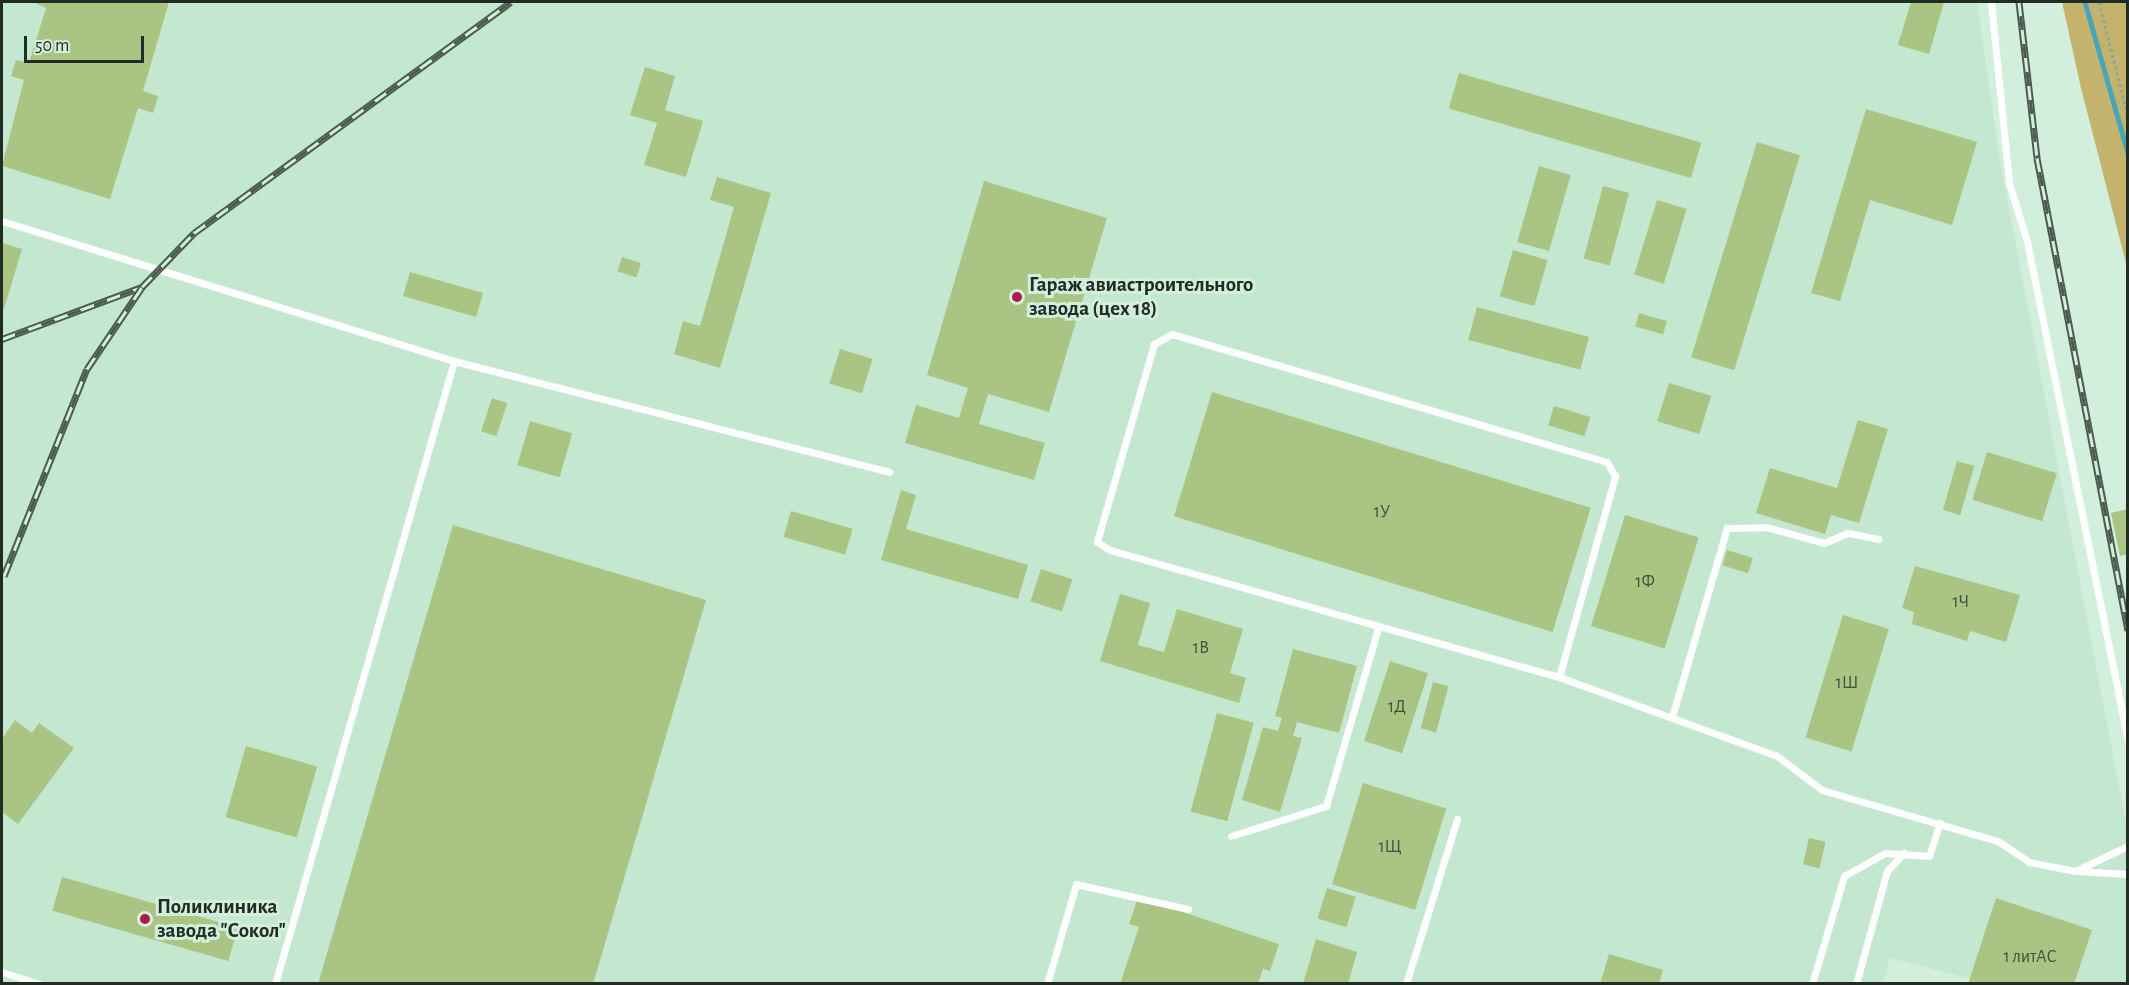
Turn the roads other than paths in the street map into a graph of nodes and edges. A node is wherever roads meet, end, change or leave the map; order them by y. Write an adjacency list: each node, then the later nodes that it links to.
1 (1991, 2): 9 (lane)
2 (2, 221): 3 (lane)
3 (454, 361): 4 (lane); 20 (lane)
4 (889, 472)
5 (1878, 539): 8 (lane)
6 (1378, 628): 7 (lane); 7 (lane); 12 (lane)
7 (1558, 677): 8 (lane)
8 (1672, 717): 11 (lane)
9 (2127, 741)
10 (1457, 819): 22 (lane)
11 (1940, 823): 14 (lane); 15 (lane)
12 (1232, 836)
13 (2127, 846): 15 (lane)
14 (1904, 853): 23 (lane); 24 (lane)
15 (2075, 871): 16 (lane)
16 (2127, 874)
17 (1188, 909): 21 (lane)
18 (2, 972): 19 (lane)
19 (40, 984)
20 (275, 984)
21 (1047, 984)
22 (1406, 984)
23 (1812, 984)
24 (1856, 984)

